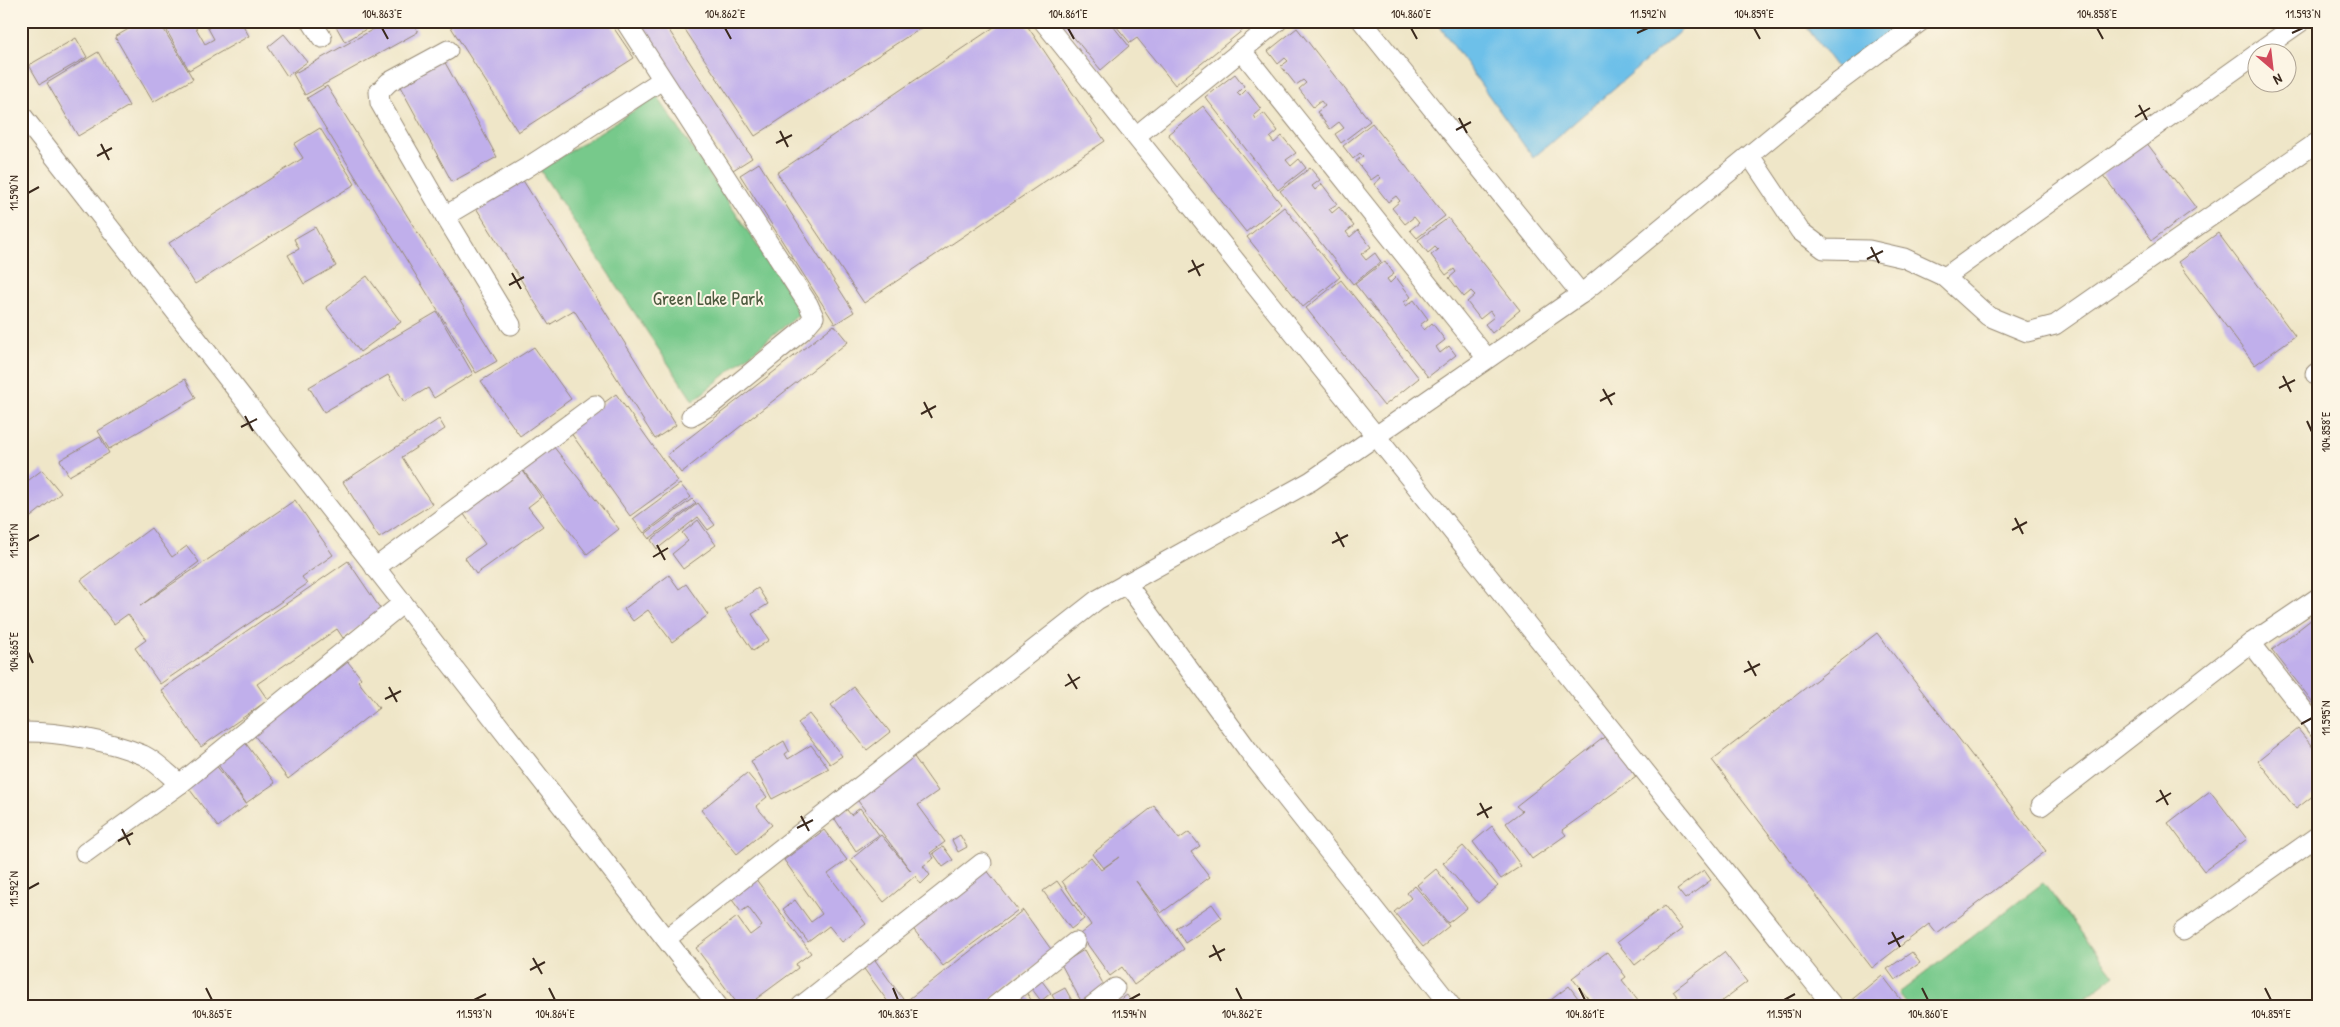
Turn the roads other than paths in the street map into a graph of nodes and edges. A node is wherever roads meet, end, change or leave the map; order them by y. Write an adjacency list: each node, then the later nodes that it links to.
1 (311, 21): 8 (street)
2 (625, 21): 13 (street)
3 (1042, 21): 15 (street)
4 (1278, 21): 11 (street)
5 (1362, 21): 20 (street)
6 (1921, 21): 17 (street)
7 (2302, 21): 9 (street)
8 (322, 38)
9 (2273, 42)
10 (448, 50): 18 (street)
11 (1241, 50): 15 (street); 22 (street)
12 (2248, 60): 19 (street)
13 (662, 80): 18 (street); 24 (street)
14 (21, 114): 26 (street)
15 (1136, 136): 25 (street)
16 (2319, 141): 19 (street)
17 (1750, 156): 19 (street); 20 (street)
18 (445, 216): 21 (street)
19 (1945, 277)
20 (1581, 294): 22 (street)
21 (511, 326)
22 (1486, 357): 25 (street)
23 (595, 405): 26 (street)
24 (692, 416)
25 (1374, 436): 27 (street); 47 (street)
26 (375, 568): 29 (street)
27 (1126, 583): 39 (street); 46 (street)
28 (2319, 596): 30 (street)
29 (403, 603): 33 (street); 39 (street)
30 (2252, 643): 31 (street); 34 (street)
31 (2319, 730)
32 (21, 732): 33 (street)
33 (180, 784): 36 (street)
34 (2041, 806)
35 (2319, 835): 38 (street)
36 (85, 853)
37 (982, 862): 43 (street)
38 (2183, 931)
39 (666, 939): 42 (street)
40 (1075, 942): 44 (street)
41 (1115, 988): 45 (street)
42 (718, 1006)
43 (801, 1006)
44 (995, 1006)
45 (1092, 1006)
46 (1451, 1006)
47 (1833, 1006)

